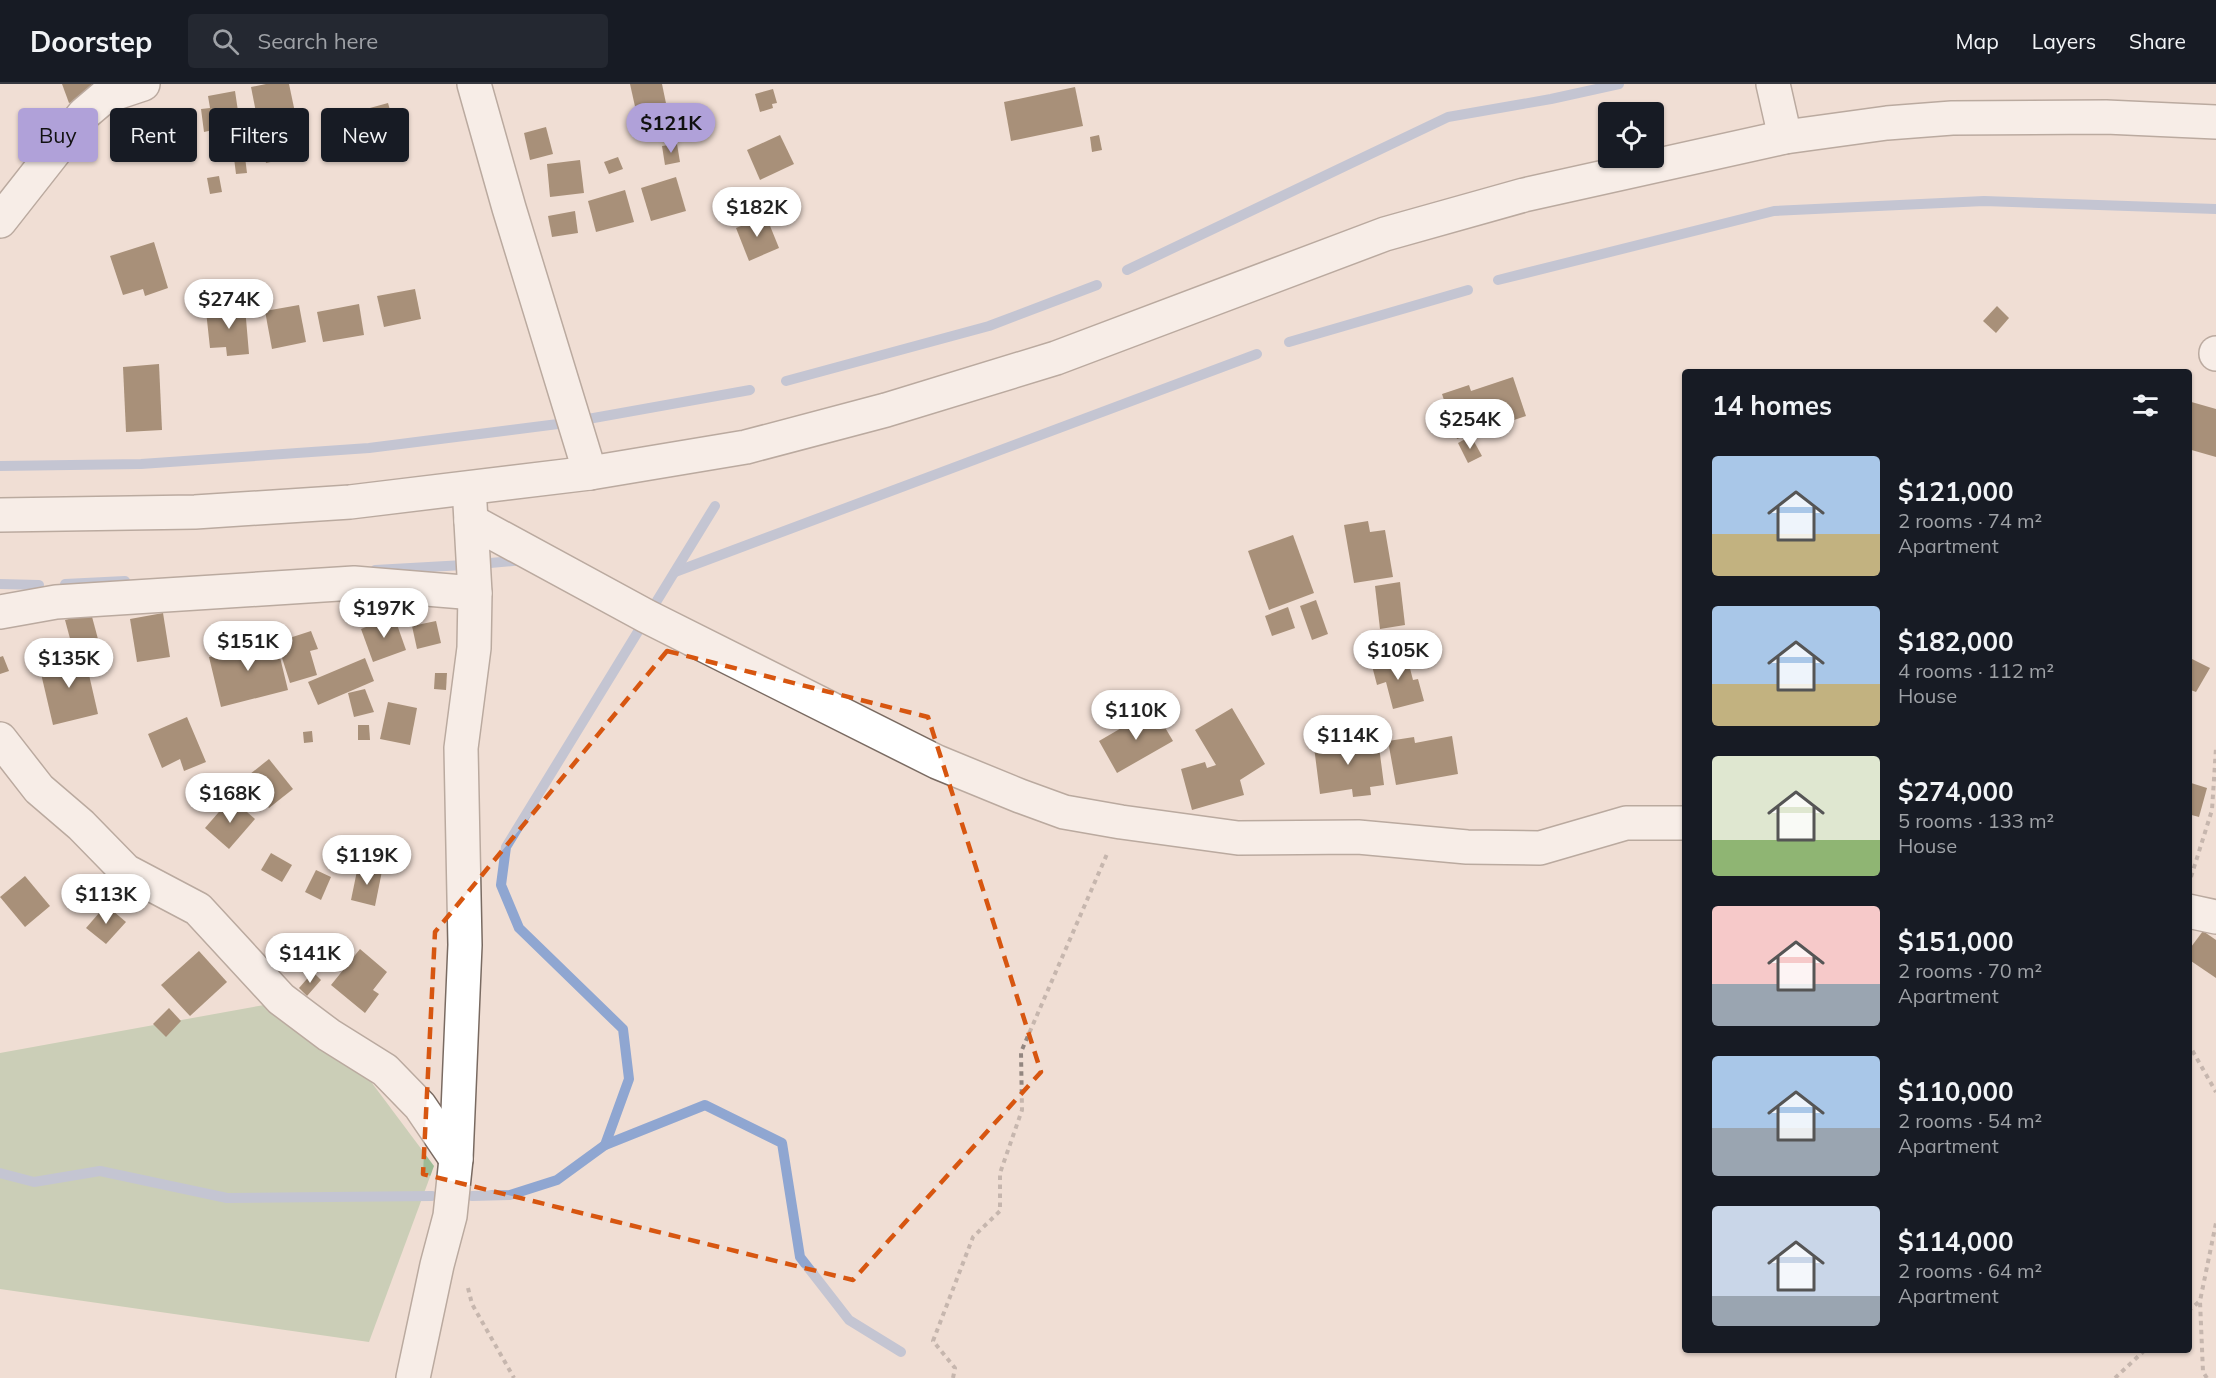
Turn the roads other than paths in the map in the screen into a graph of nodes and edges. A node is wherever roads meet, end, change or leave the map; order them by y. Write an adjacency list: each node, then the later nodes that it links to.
1 (143, 84): 6 (street)
2 (474, 84): 7 (street)
3 (1773, 84): 5 (street)
4 (2216, 122): 5 (street)
5 (1785, 137): 7 (street)
6 (0, 221)
7 (590, 473): 8 (street)
8 (470, 505): 9 (street); 10 (street); 13 (street)
9 (0, 515)
10 (475, 593): 11 (street); 16 (street)
11 (0, 612)
12 (0, 739): 16 (street)
13 (1682, 823)
14 (2192, 912): 15 (street)
15 (2216, 917)
16 (456, 1159): 17 (street)
17 (413, 1378)

